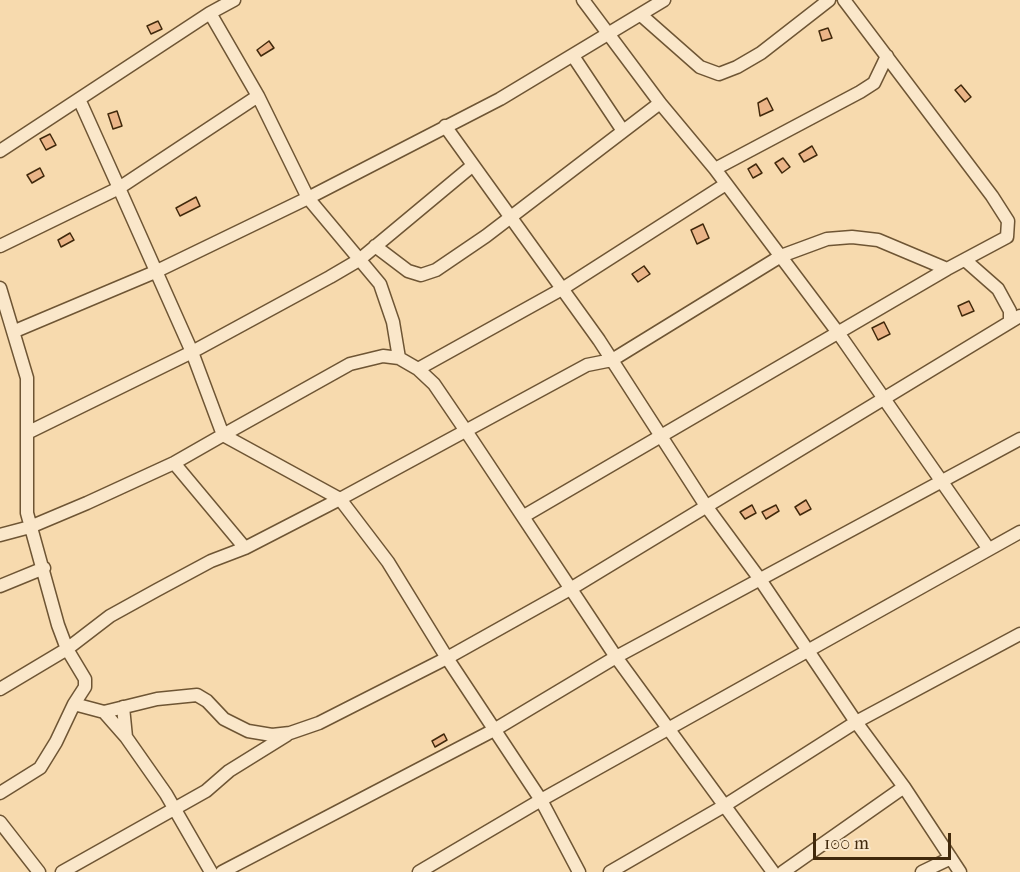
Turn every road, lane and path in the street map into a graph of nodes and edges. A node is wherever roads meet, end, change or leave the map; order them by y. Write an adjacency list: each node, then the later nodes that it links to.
1 (234, 0): 6 (street)
2 (583, 0): 8 (street)
3 (664, 0): 7 (street)
4 (829, 0): 7 (street)
5 (844, 0): 10 (street)
6 (210, 13): 11 (street); 12 (street)
7 (641, 15): 8 (street)
8 (608, 34): 9 (street); 13 (street)
9 (573, 56): 14 (street); 15 (street)
10 (887, 56): 18 (street); 23 (street)
11 (258, 96): 20 (street); 21 (street)
12 (79, 99): 16 (street); 20 (street)
13 (660, 103): 15 (street); 18 (street)
14 (445, 126): 17 (street); 21 (street)
15 (623, 131): 22 (street)
16 (0, 151)
17 (472, 166): 22 (street); 25 (street)
18 (715, 169): 19 (street)
19 (726, 184): 26 (street); 32 (street)
20 (119, 188): 24 (street); 30 (street)
21 (308, 198): 27 (street); 30 (street)
22 (508, 216): 25 (street); 32 (street)
23 (1014, 225): 28 (street)
24 (0, 246)
25 (375, 246): 27 (street)
26 (781, 256): 29 (street); 35 (street); 39 (street)
27 (359, 260): 37 (street); 38 (street)
28 (965, 260): 29 (street); 33 (street)
29 (947, 269): 35 (street)
30 (155, 273): 34 (street); 37 (street)
31 (0, 288): 34 (street)
32 (562, 288): 36 (street); 41 (street)
33 (1015, 319): 42 (street)
34 (15, 331): 44 (street)
35 (839, 334): 42 (street); 46 (street)
36 (599, 340): 39 (street); 40 (street)
37 (192, 351): 44 (street); 45 (street)
38 (399, 358): 41 (street); 45 (street)
39 (612, 360): 40 (street); 46 (street)
40 (587, 364): 43 (street)
41 (418, 369): 43 (street)
42 (883, 400): 49 (street); 51 (street)
43 (466, 430): 50 (street); 52 (street)
44 (29, 432): 53 (street)
45 (223, 435): 48 (street); 50 (street)
46 (660, 437): 51 (street); 52 (street)
47 (1020, 439): 49 (street)
48 (174, 463): 53 (street); 56 (street)
49 (944, 482): 57 (street); 59 (street)
50 (340, 499): 56 (street); 66 (street)
51 (706, 506): 59 (street); 61 (street)
52 (524, 516): 61 (street)
53 (30, 527): 55 (street); 58 (street)
54 (1020, 532): 57 (street)
55 (0, 535)
56 (245, 548): 63 (street)
57 (988, 548): 64 (street)
58 (44, 568): 60 (street); 63 (street)
59 (759, 578): 64 (street); 65 (street)
60 (0, 586)
61 (572, 588): 65 (street); 66 (street)
62 (1020, 634): 71 (street)
63 (67, 649): 67 (street); 68 (street)
64 (808, 651): 71 (street); 72 (street)
65 (616, 657): 72 (street); 73 (street)
66 (447, 658): 73 (street); 74 (street)
67 (0, 689)
68 (74, 704): 70 (street); 77 (street)
69 (123, 707): 70 (street); 74 (street); 75 (street)
70 (104, 712): 75 (street)
71 (856, 722): 76 (street); 79 (street)
72 (669, 729): 78 (street); 79 (street)
73 (494, 730): 78 (street); 86 (street)
74 (290, 733): 80 (street)
75 (126, 737): 80 (street)
76 (904, 787): 82 (street); 91 (street)
77 (0, 793)
78 (541, 800): 87 (street); 88 (street)
79 (724, 806): 89 (street); 90 (street)
80 (175, 809): 84 (street); 85 (street)
81 (0, 822): 83 (street)
82 (951, 858): 92 (street); 93 (street)
83 (39, 872)
84 (62, 872)
85 (211, 872)
86 (225, 872)
87 (419, 872)
88 (579, 872)
89 (610, 872)
90 (773, 872)
91 (783, 872)
92 (922, 872)
93 (960, 872)

